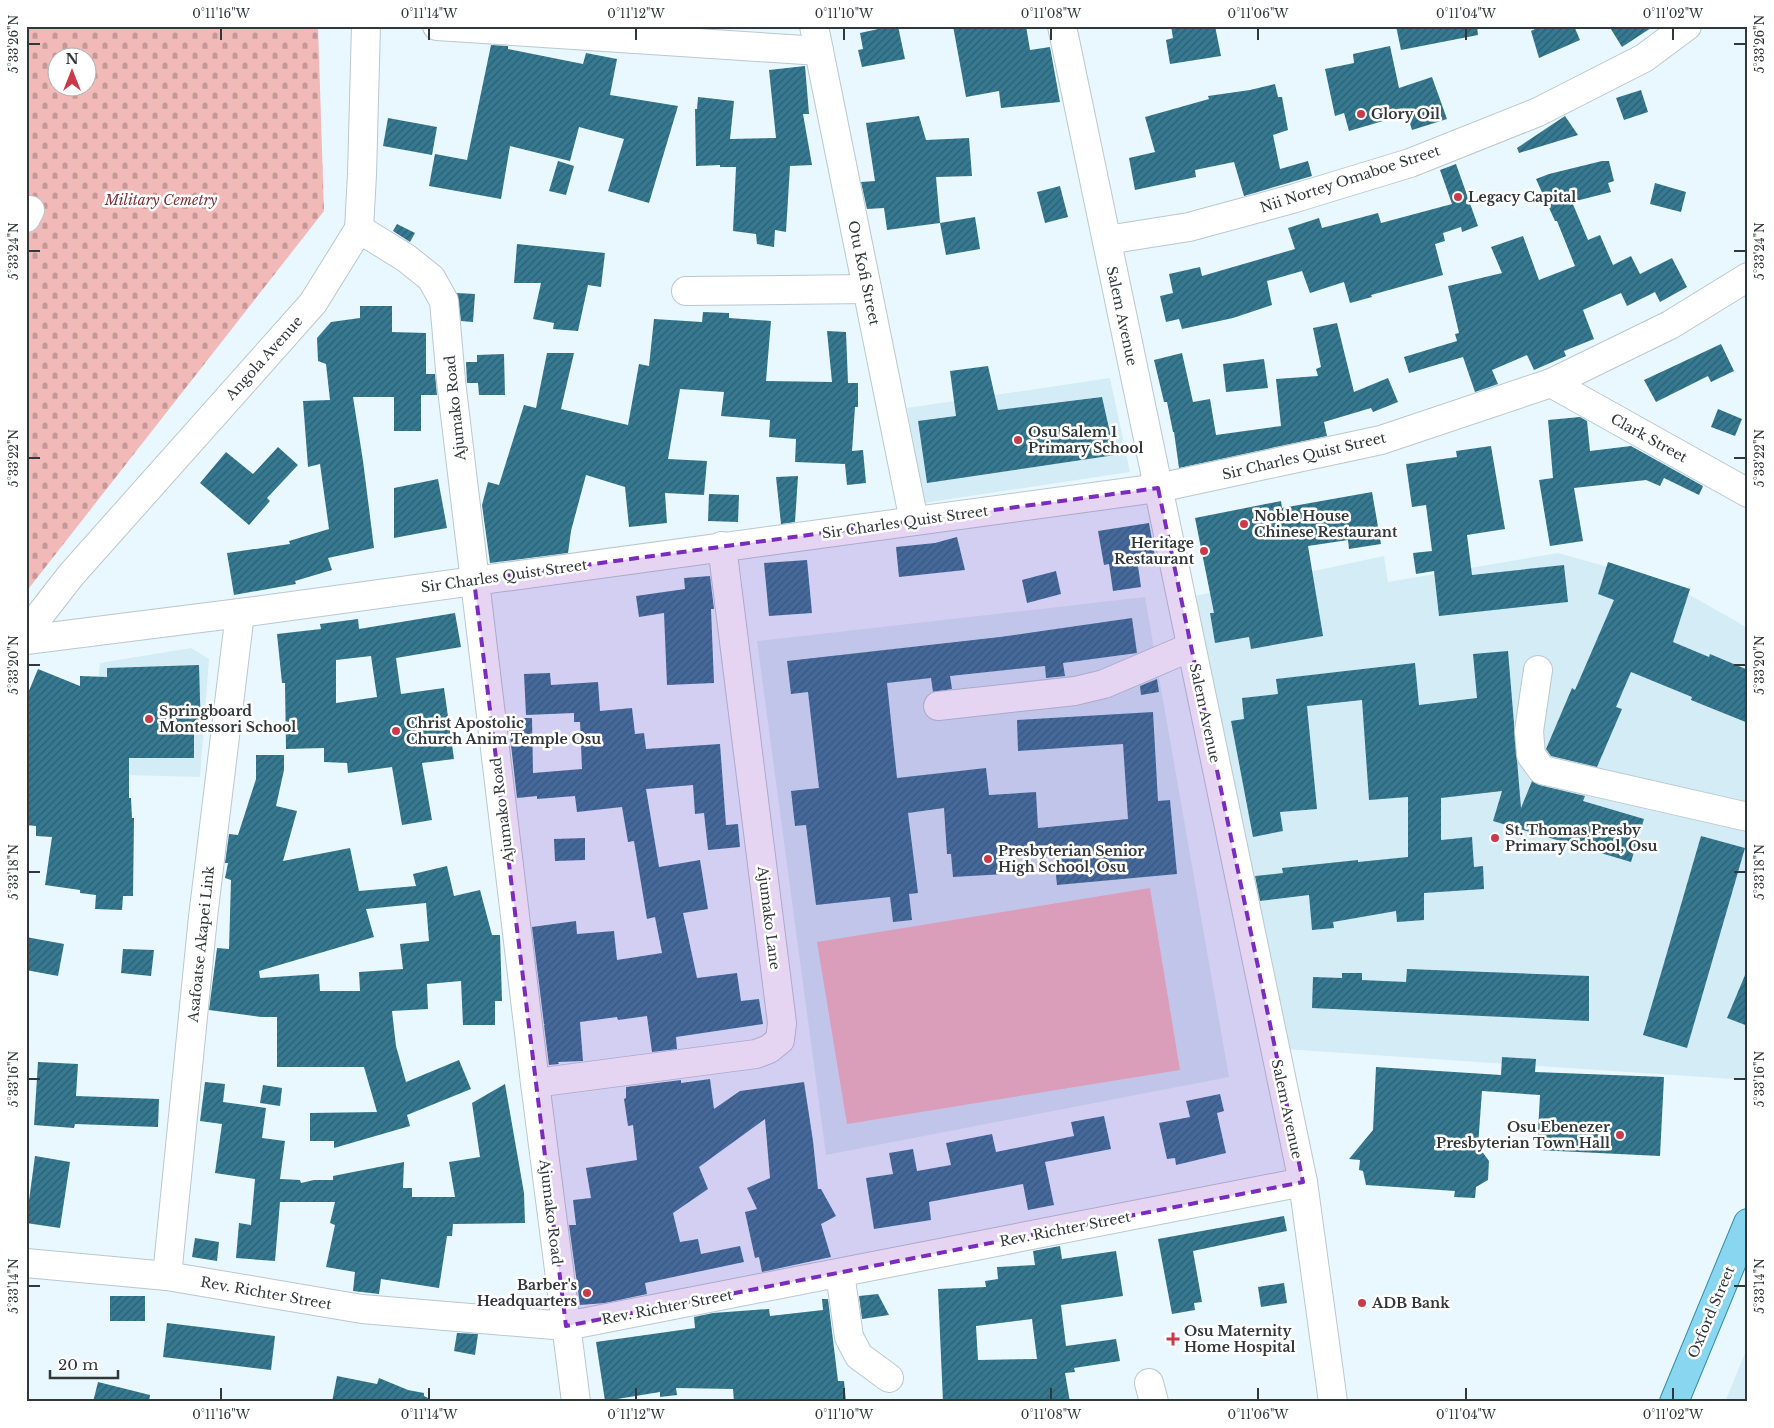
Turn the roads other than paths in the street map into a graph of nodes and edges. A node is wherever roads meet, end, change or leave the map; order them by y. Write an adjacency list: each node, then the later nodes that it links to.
1 (366, 26): 6 (street, Angola Avenue)
2 (437, 26): 5 (street)
3 (1062, 26): 7 (street, Salem Avenue)
4 (1687, 26): 7 (street, Nii Nortey Omaboe Street)
5 (816, 39): 9 (street, Otu Kofi Street)
6 (359, 229): 16 (street, Ajumako Road); 18 (street, Angola Avenue)
7 (1106, 240): 12 (street, Salem Avenue)
8 (1748, 277): 11 (street, Sir Charles Quist Street)
9 (867, 289): 10 (street); 14 (street, Otu Kofi Street)
10 (686, 291)
11 (1551, 383): 12 (street, Sir Charles Quist Street); 13 (street, Clark Street)
12 (1158, 488): 14 (street, Sir Charles Quist Street); 20 (street, Salem Avenue)
13 (1748, 493)
14 (914, 521): 15 (street, Sir Charles Quist Street)
15 (722, 546): 16 (street, Sir Charles Quist Street); 24 (street, Ajumako Lane)
16 (474, 580): 17 (street, Sir Charles Quist Street); 24 (street, Ajumako Road)
17 (240, 613): 19 (street, Sir Charles Quist Street); 29 (street, Asafoatse Akapei Link)
18 (26, 634)
19 (26, 640)
20 (1191, 647): 22 (street); 25 (street, Salem Avenue)
21 (1538, 670): 23 (street)
22 (938, 706)
23 (1748, 817)
24 (535, 1083): 30 (street, Ajumako Road)
25 (1302, 1182): 28 (street, Rev. Richter Street); 33 (street, Salem Avenue)
26 (1748, 1223): 34 (main road, Oxford Street)
27 (26, 1263): 29 (street, Rev. Richter Street)
28 (840, 1273): 30 (street, Rev. Richter Street); 31 (street)
29 (167, 1276): 30 (street, Rev. Richter Street)
30 (566, 1326): 32 (street, Ajumako Road)
31 (889, 1378)
32 (576, 1402)
33 (1333, 1402)
34 (1674, 1402)

